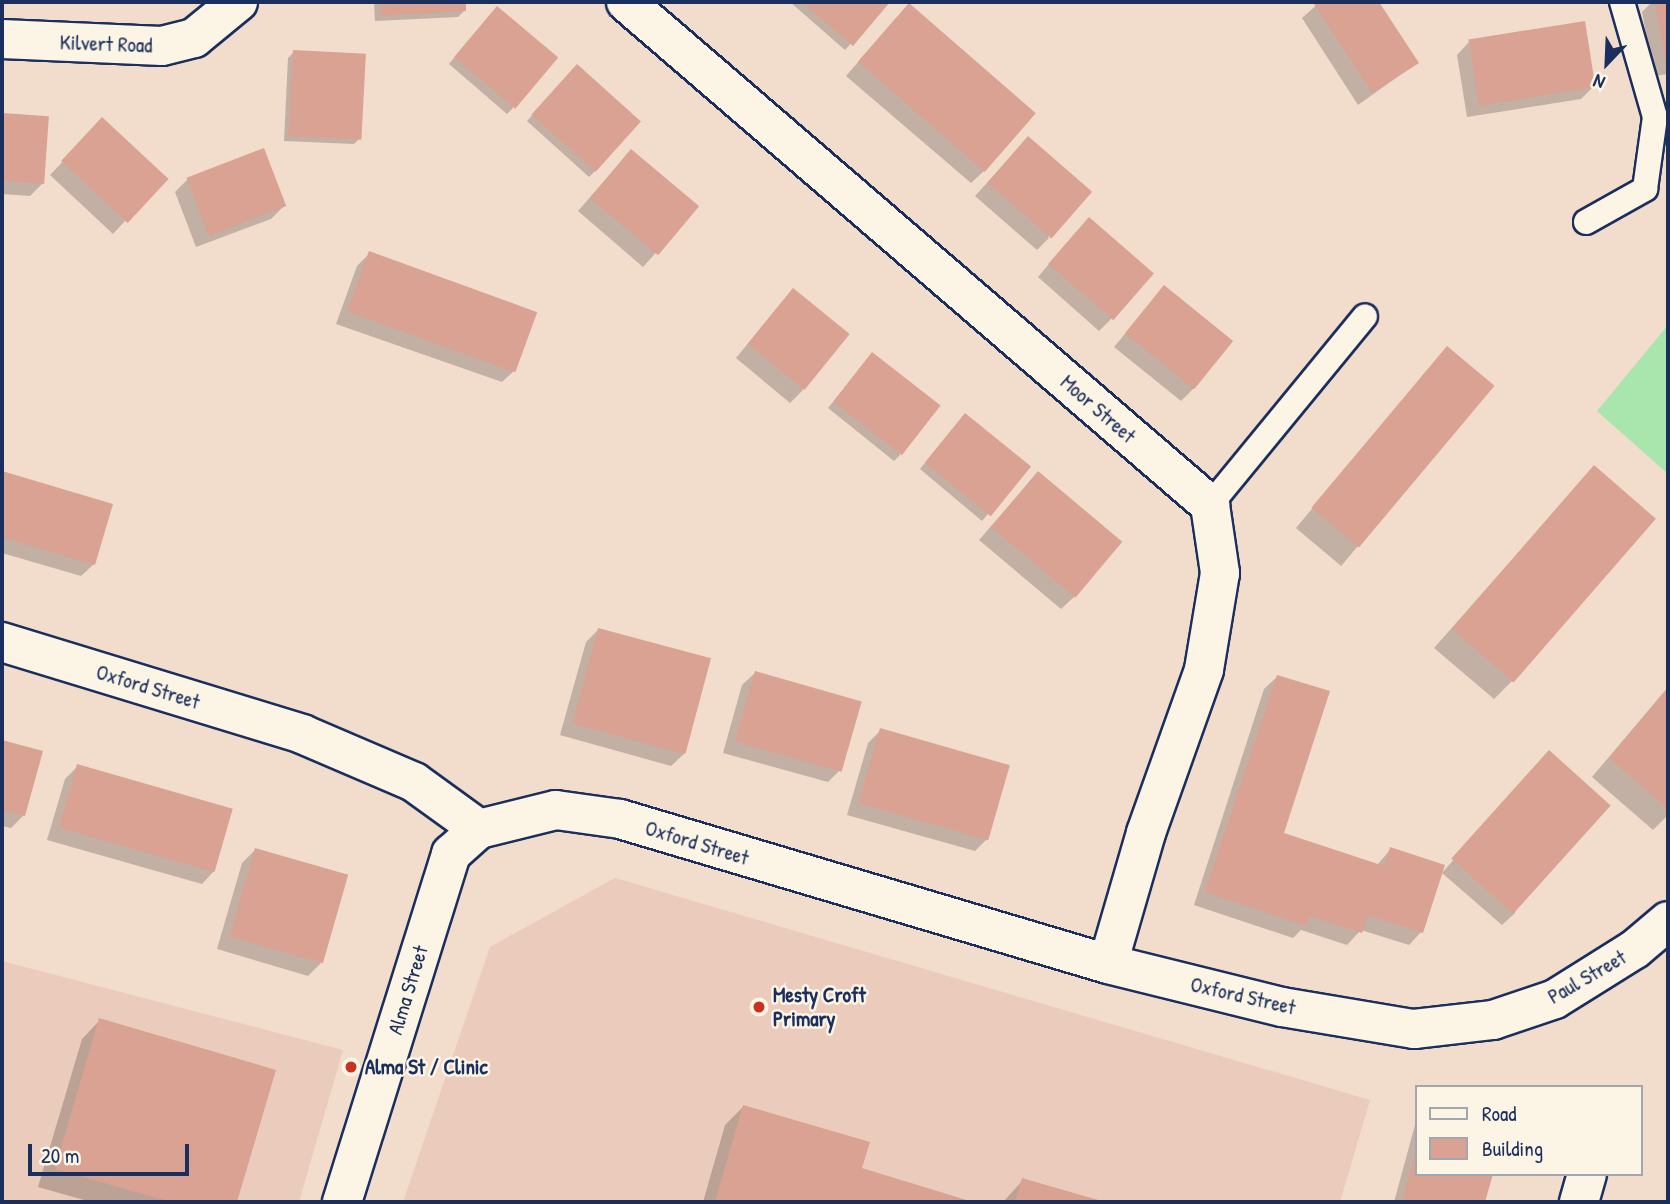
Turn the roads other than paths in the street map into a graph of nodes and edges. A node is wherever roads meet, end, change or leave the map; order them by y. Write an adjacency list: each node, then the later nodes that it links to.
1 (238, 2): 4 (street, Kilvert Road)
2 (626, 2): 7 (street, Moor Street)
3 (1622, 2): 5 (lane)
4 (2, 39)
5 (1586, 222)
6 (1365, 316): 7 (lane)
7 (1210, 505): 11 (street)
8 (2, 642): 9 (street, Oxford Street)
9 (479, 829): 11 (street, Oxford Street); 14 (street, Alma Street)
10 (1668, 921): 12 (street, Paul Street)
11 (1108, 964): 12 (street, Oxford Street)
12 (1414, 1029)
13 (1586, 1176): 15 (street)
14 (342, 1202)
15 (1579, 1202)

